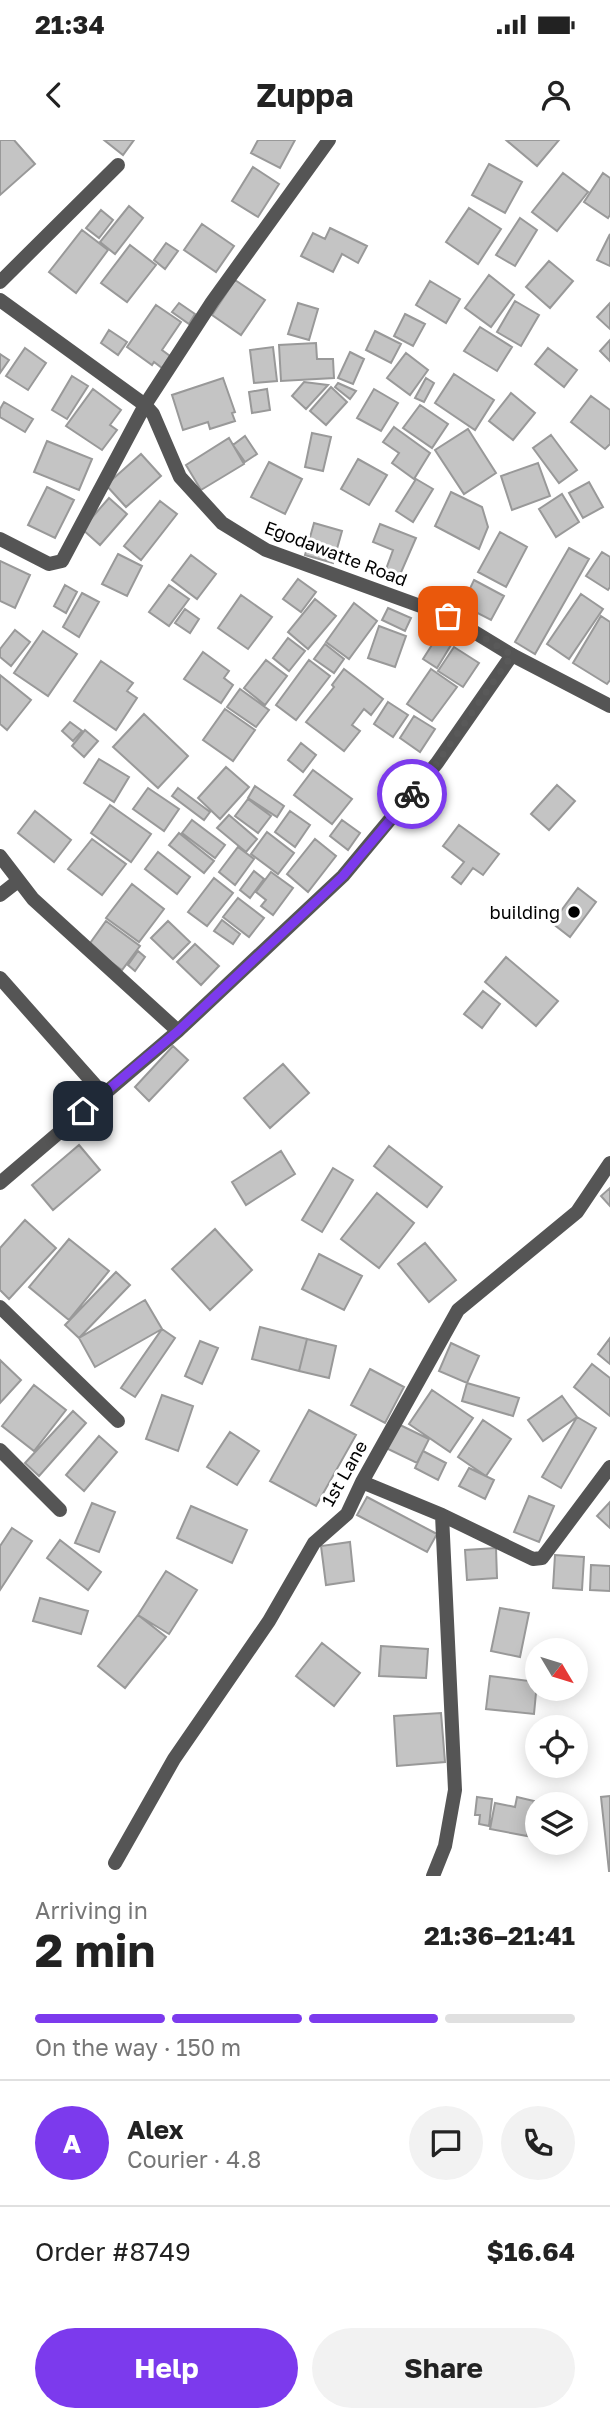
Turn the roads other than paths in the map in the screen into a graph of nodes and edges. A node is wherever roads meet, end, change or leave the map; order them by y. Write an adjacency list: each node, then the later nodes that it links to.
1 (329, 140): 5 (street)
2 (118, 166): 3 (street)
3 (0, 282)
4 (0, 300): 5 (street, Egodawatte Road)
5 (145, 405): 6 (street); 7 (street, Egodawatte Road)
6 (0, 539)
7 (512, 655): 8 (street, Egodawatte Road); 13 (street)
8 (610, 706)
9 (0, 856): 10 (street)
10 (18, 881): 11 (street); 13 (street)
11 (0, 895)
12 (0, 978): 14 (street)
13 (178, 1031): 14 (street)
14 (103, 1094): 16 (street)
15 (610, 1163): 21 (street, 1st Lane)
16 (0, 1183)
17 (0, 1307): 18 (street)
18 (118, 1421)
19 (0, 1450): 22 (street)
20 (610, 1467): 23 (street)
21 (362, 1482): 23 (street); 24 (street, 1st Lane)
22 (60, 1510)
23 (442, 1515): 25 (street)
24 (116, 1863)
25 (432, 1876)

